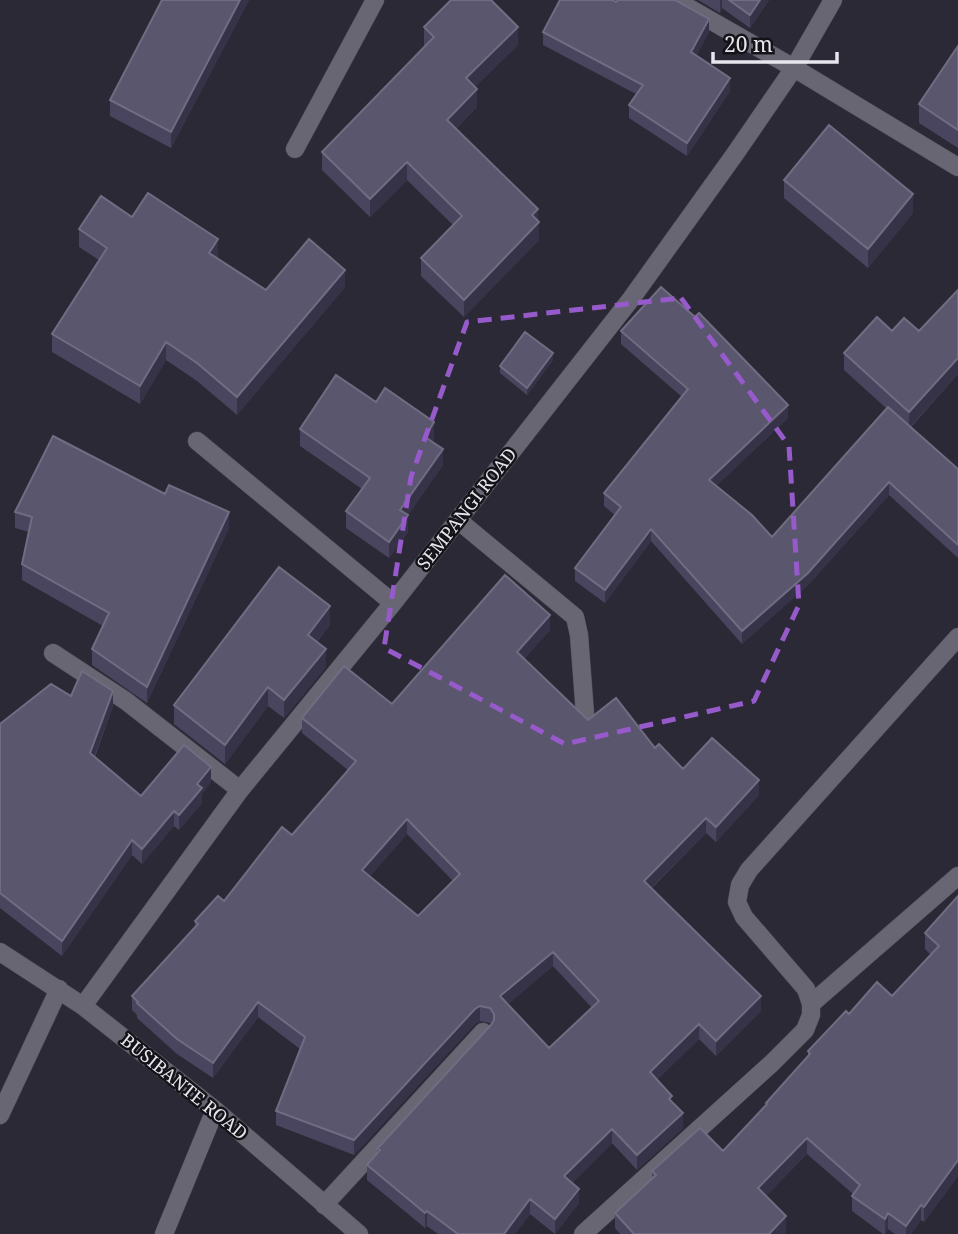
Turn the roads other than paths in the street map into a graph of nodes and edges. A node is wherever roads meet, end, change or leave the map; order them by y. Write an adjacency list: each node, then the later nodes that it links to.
1 (375, 0): 5 (street)
2 (675, 0): 4 (street)
3 (833, 0): 4 (street, SEMPANGI ROAD)
4 (794, 68): 6 (street); 8 (street, SEMPANGI ROAD)
5 (295, 149)
6 (958, 167)
7 (197, 441): 9 (street)
8 (459, 520): 9 (street, SEMPANGI ROAD); 12 (street)
9 (393, 603): 13 (street, SEMPANGI ROAD)
10 (958, 637): 17 (street)
11 (53, 653): 13 (street)
12 (585, 714)
13 (240, 790): 18 (street, SEMPANGI ROAD)
14 (958, 876): 17 (street)
15 (0, 952): 16 (street, BUSIBANTE ROAD)
16 (59, 989): 18 (street, BUSIBANTE ROAD); 21 (street)
17 (811, 1004): 25 (street)
18 (83, 1006): 20 (street, BUSIBANTE ROAD)
19 (483, 1032): 22 (street)
20 (215, 1110): 22 (street, BUSIBANTE ROAD); 23 (street)
21 (0, 1115)
22 (324, 1205): 24 (street, BUSIBANTE ROAD)
23 (164, 1234)
24 (359, 1234)
25 (583, 1234)

